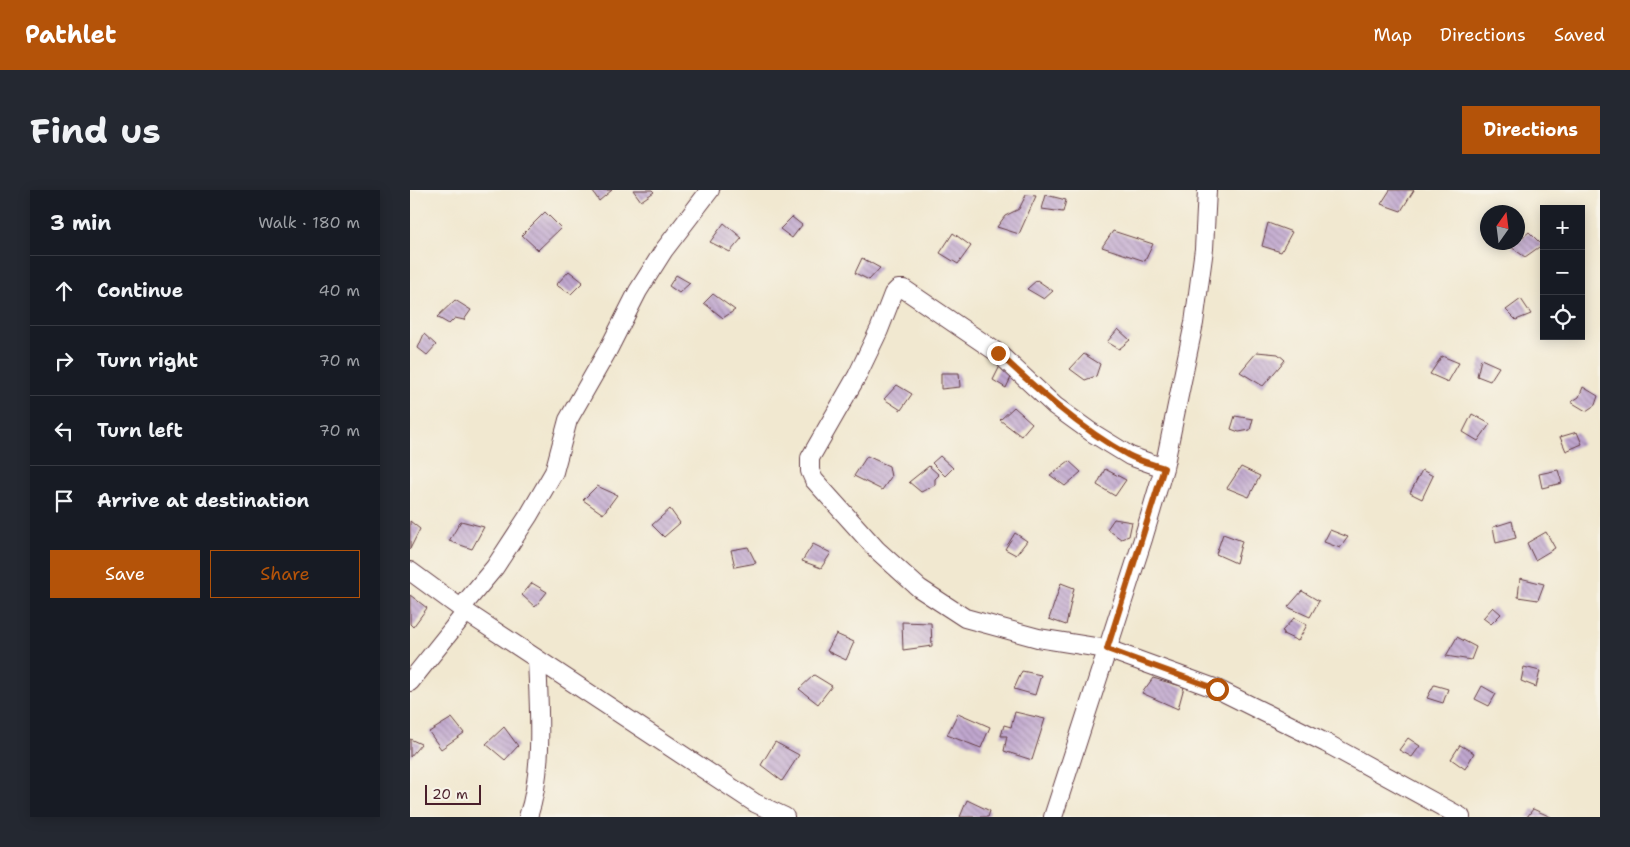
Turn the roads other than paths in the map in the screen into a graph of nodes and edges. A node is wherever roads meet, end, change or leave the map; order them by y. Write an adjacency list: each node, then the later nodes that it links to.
1 (710, 190): 5 (street)
2 (1207, 190): 3 (street)
3 (1164, 468): 6 (street); 6 (street)
4 (410, 571): 5 (street)
5 (463, 610): 7 (street); 8 (street)
6 (1107, 649): 11 (street); 12 (street)
7 (537, 660): 9 (street); 10 (street)
8 (410, 682)
9 (528, 817)
10 (785, 817)
11 (1053, 817)
12 (1462, 817)

